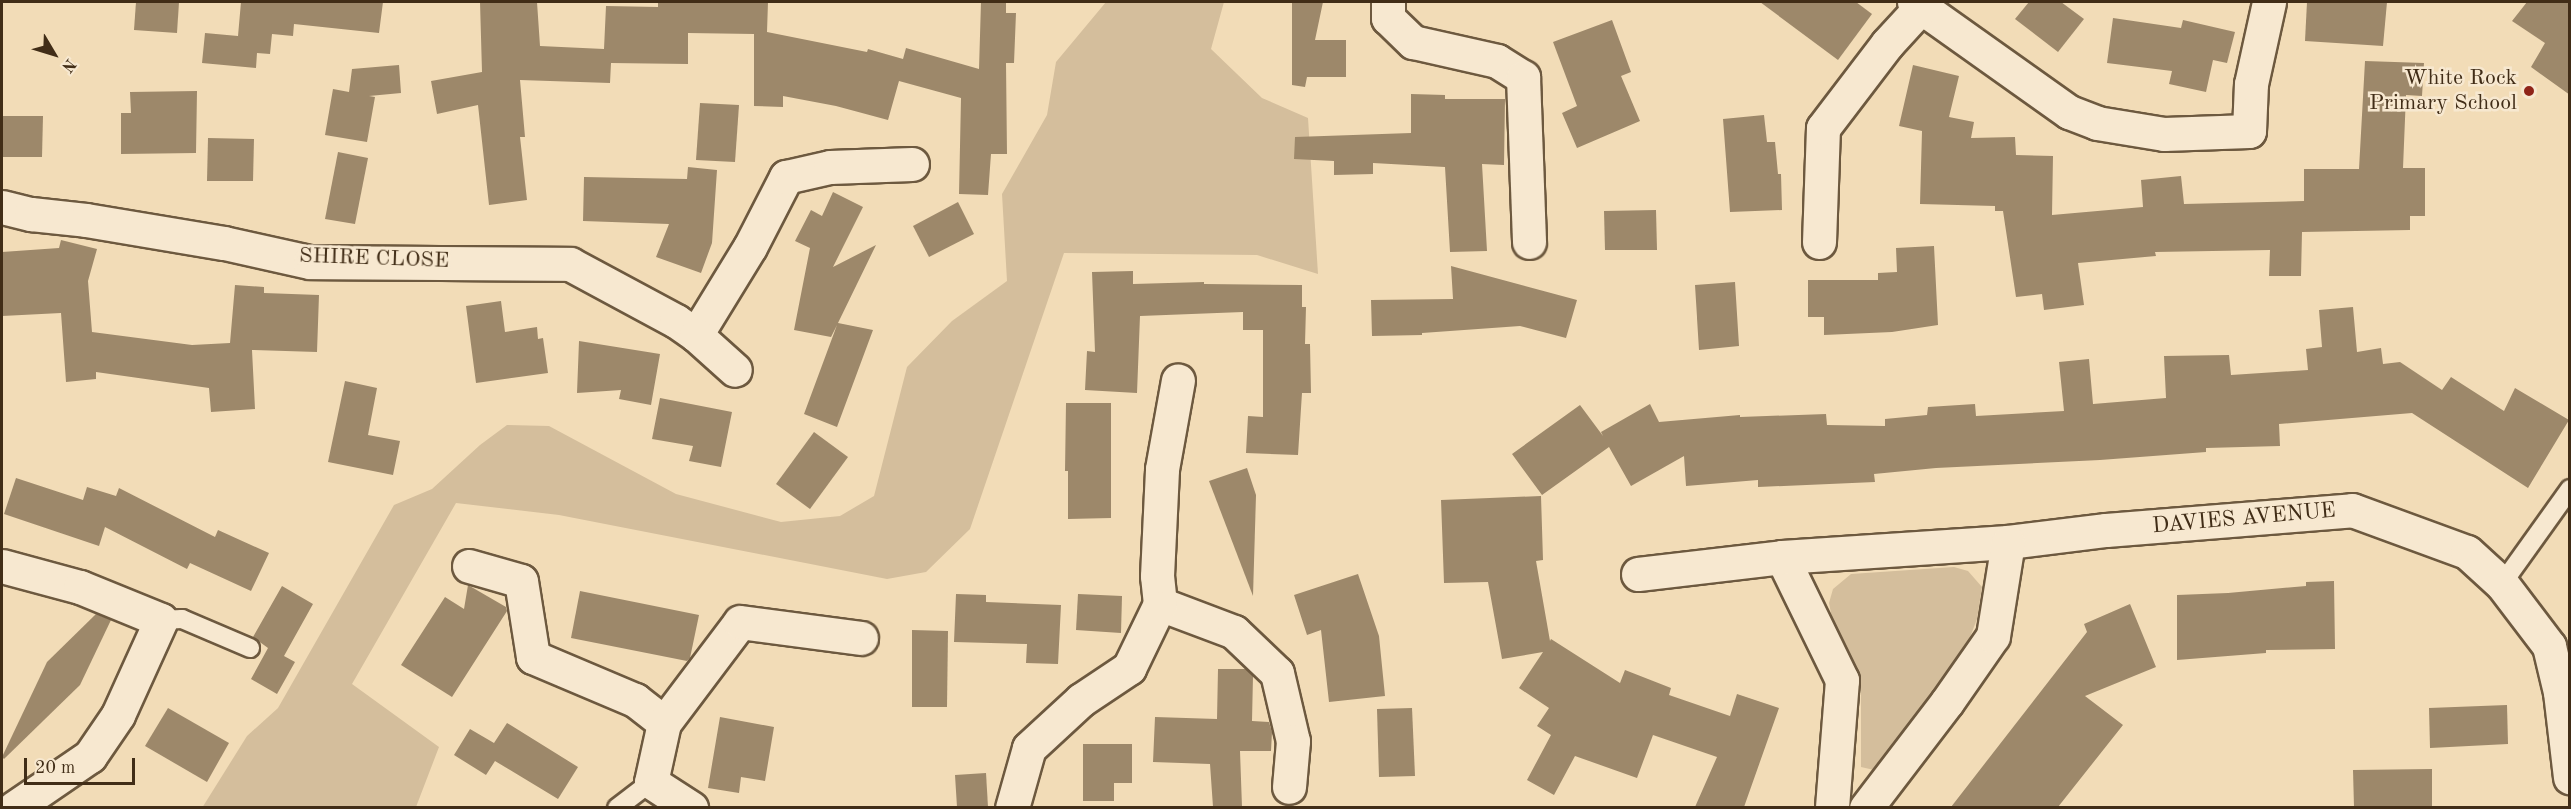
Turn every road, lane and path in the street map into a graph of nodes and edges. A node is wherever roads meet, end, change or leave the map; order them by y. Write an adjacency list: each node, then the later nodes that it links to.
1 (1388, 2): 6 (street)
2 (2269, 2): 3 (street)
3 (1917, 4): 7 (street)
4 (912, 164): 8 (street)
5 (2, 207): 8 (street, SHIRE CLOSE)
6 (1529, 242)
7 (1819, 242)
8 (696, 335): 9 (street, SHIRE CLOSE)
9 (735, 370)
10 (1178, 380): 18 (street)
11 (2570, 489): 17 (lane)
12 (2008, 542): 13 (street, DAVIES AVENUE); 17 (street, DAVIES AVENUE); 31 (street)
13 (1782, 557): 16 (street, DAVIES AVENUE); 30 (street)
14 (2, 566): 19 (street)
15 (469, 567): 22 (street)
16 (1638, 574)
17 (2502, 584): 23 (street, DAVIES AVENUE)
18 (1160, 604): 25 (street); 29 (street)
19 (161, 620): 21 (lane); 26 (street)
20 (861, 638): 22 (street)
21 (250, 648)
22 (664, 723): 24 (street)
23 (2570, 777)
24 (651, 782): 27 (lane); 28 (street)
25 (1289, 787)
26 (14, 807)
27 (617, 807)
28 (691, 807)
29 (1012, 807)
30 (1832, 807)
31 (1866, 807)

